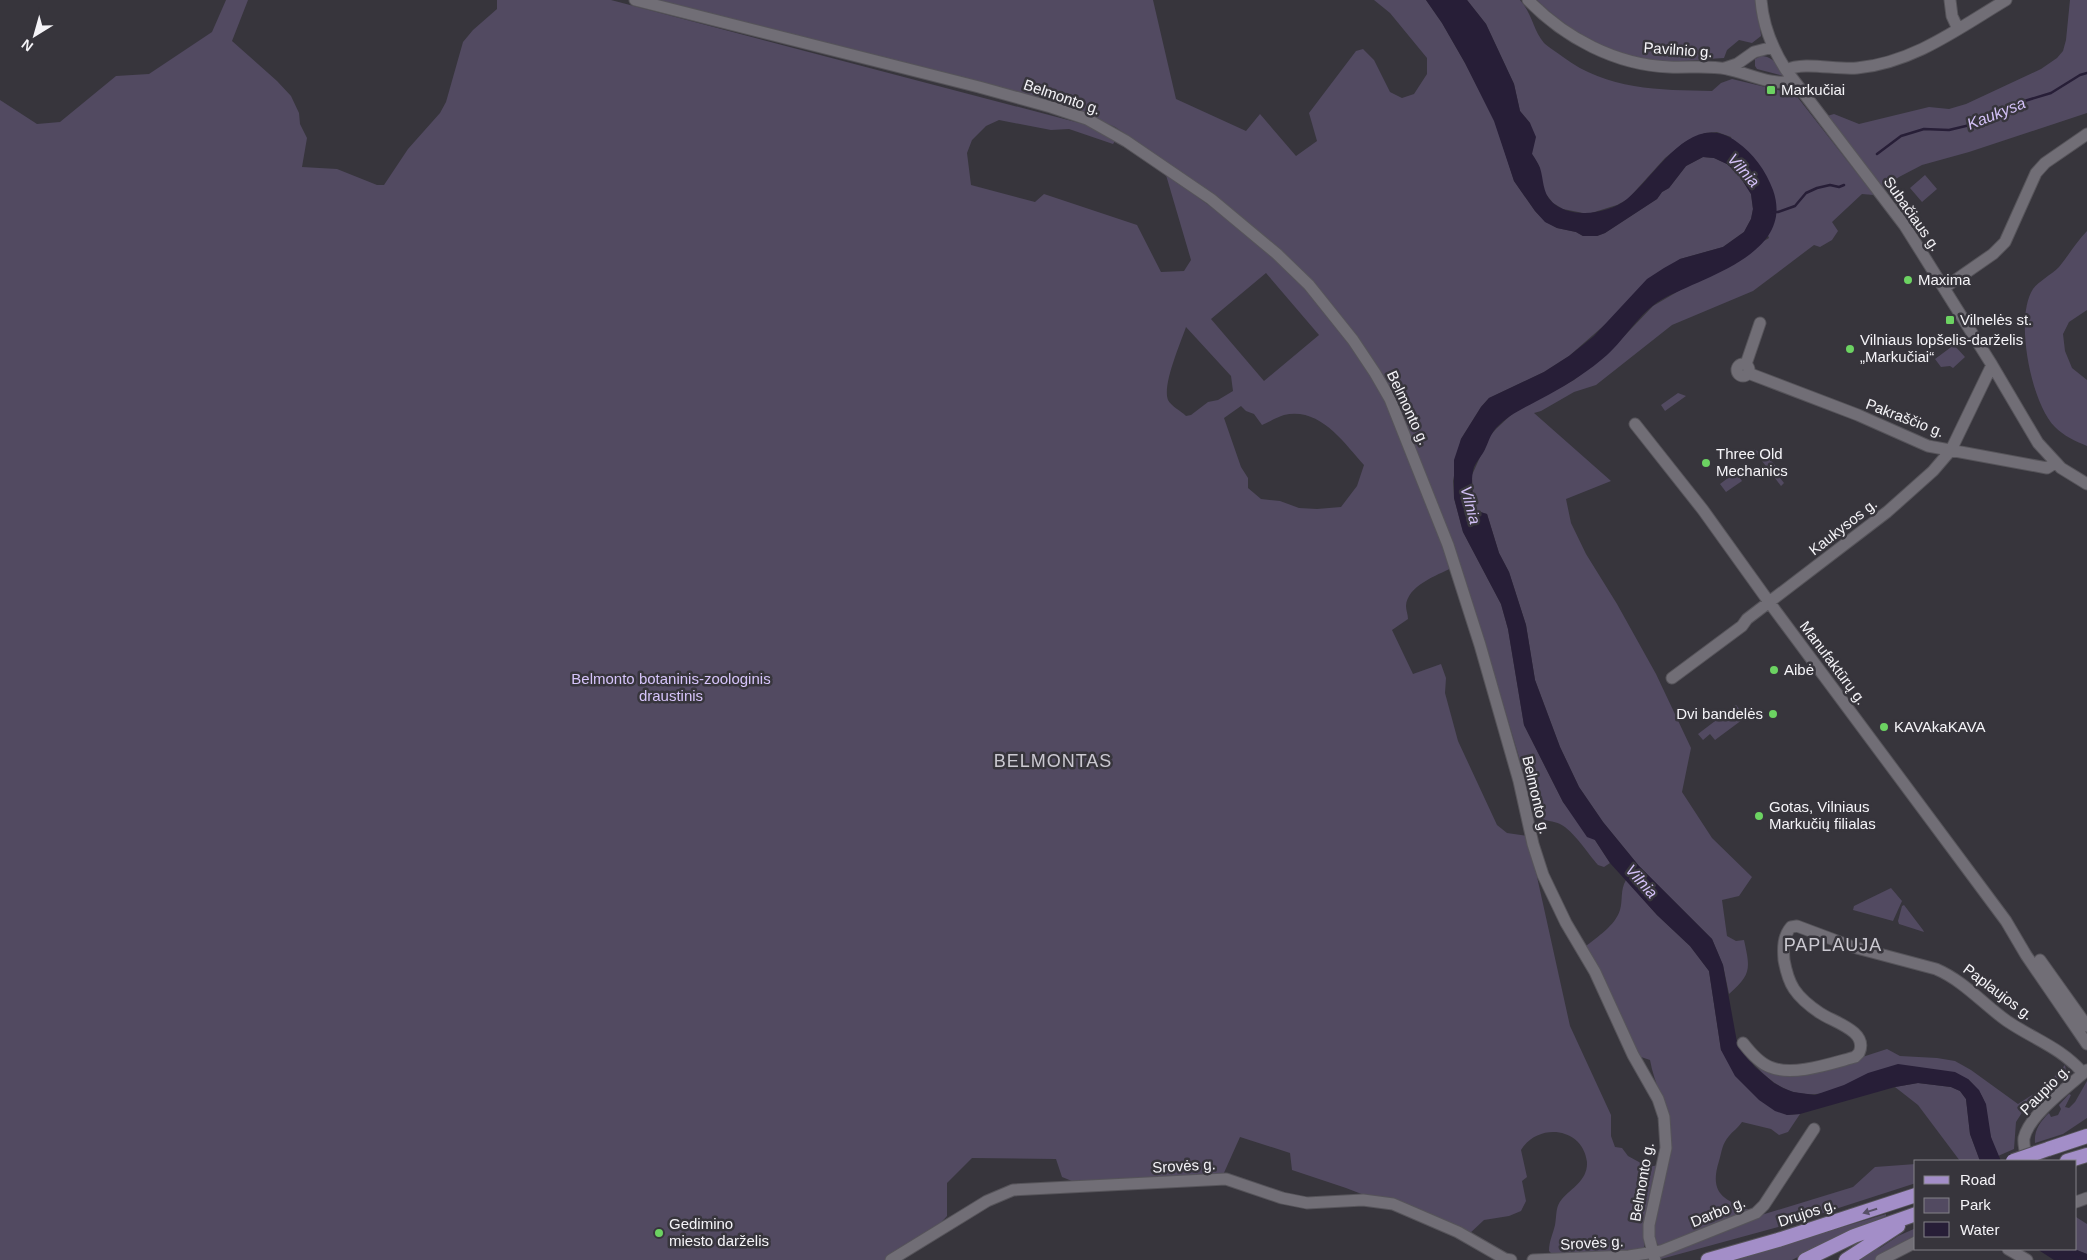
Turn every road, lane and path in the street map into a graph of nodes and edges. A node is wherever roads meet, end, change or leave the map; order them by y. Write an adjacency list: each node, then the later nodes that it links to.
1 (635, 0): 39 (street, Belmonto g.)
2 (1528, 0): 9 (street, Pavilnio g.)
3 (1761, 0): 7 (street, Subačiaus g.)
4 (1950, 0): 6 (street)
5 (2006, 0): 6 (street)
6 (1958, 29): 10 (street)
7 (1772, 47): 8 (street, Pavilnio g.); 10 (street, Subačiaus g.)
8 (1743, 60): 9 (street, Pavilnio g.); 11 (street)
9 (1724, 68): 11 (street, Pavilnio g.)
10 (1786, 70): 12 (street, Subačiaus g.)
11 (1747, 73): 12 (street, Pavilnio g.)
12 (1793, 80): 14 (street, Subačiaus g.)
13 (2087, 134): 14 (street)
14 (1944, 288): 16 (street, Subačiaus g.)
15 (1760, 322): 18 (street, Pakraščio g.)
16 (1992, 364): 18 (street, Kaukysos g.); 19 (street, Subačiaus g.)
17 (1634, 424): 21 (street, Manufaktūrų g.)
18 (1951, 450): 19 (street, Pakraščio g.); 21 (street, Kaukysos g.)
19 (2055, 463): 20 (street, Subačiaus g.)
20 (2087, 484)
21 (1769, 602): 22 (street, Kaukysos g.); 23 (street, Manufaktūrų g.)
22 (1672, 678)
23 (2006, 921): 24 (street, Manufaktūrų g.); 26 (street, Manufaktūrų g.)
24 (2087, 1026)
25 (1743, 1043): 27 (street, Paplaujos g.)
26 (2087, 1044)
27 (2085, 1072): 32 (street, Paupio g.)
28 (1814, 1129): 39 (street, Darbo g.)
29 (2087, 1136): 31 (main road, bridge)
30 (2087, 1154): 33 (main road)
31 (2016, 1160)
32 (2028, 1160)
33 (2070, 1160)
34 (1914, 1196): 43 (main road, Drujos g., one-way to 43)
35 (1914, 1215): 44 (main road)
36 (1914, 1215): 45 (main road)
37 (1914, 1243): 46 (street)
38 (2010, 1250): 47 (street)
39 (1654, 1256): 42 (street, Srovės g.)
40 (891, 1260): 41 (street, Srovės g.)
41 (1511, 1260)
42 (1533, 1260)
43 (1708, 1260)
44 (1805, 1260)
45 (1846, 1260)
46 (1881, 1260)
47 (2027, 1260)

